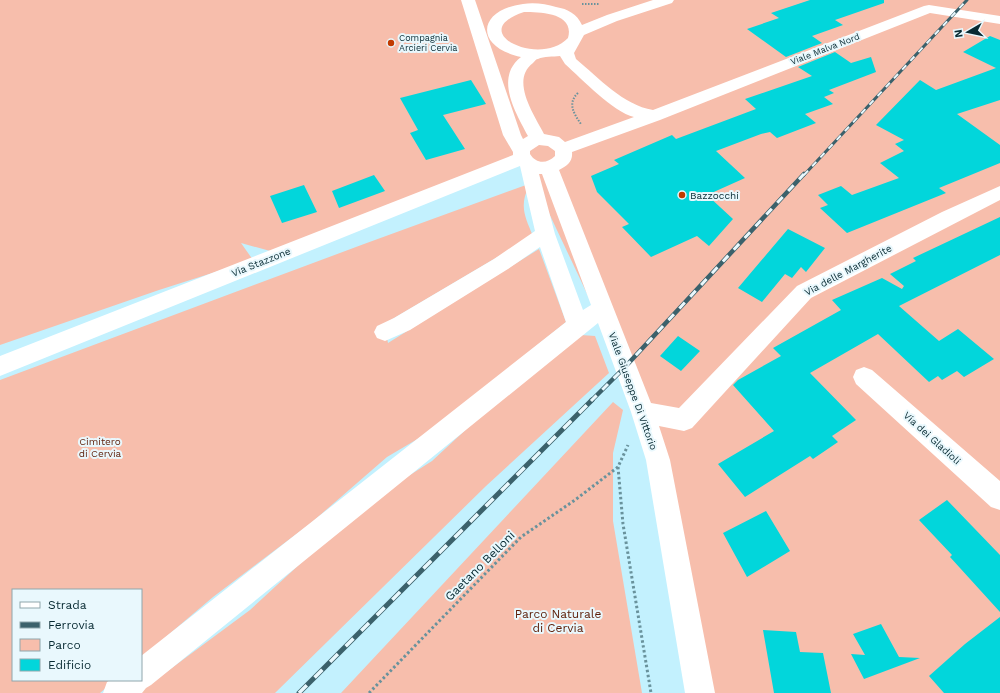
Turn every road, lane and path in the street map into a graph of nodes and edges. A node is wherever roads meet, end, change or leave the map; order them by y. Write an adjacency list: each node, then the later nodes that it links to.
1 (468, 0): 21 (street)
2 (667, 0): 8 (street)
3 (504, 2): 7 (street)
4 (578, 4): 5 (path)
5 (600, 4)
6 (934, 5): 10 (street, Viale Malva Nord); 17 (street, Viale Malva Nord)
7 (523, 8): 9 (street); 12 (street)
8 (612, 18): 9 (street); 11 (street)
9 (570, 19): 11 (street)
10 (1000, 20)
11 (577, 33): 13 (street)
12 (504, 46): 14 (street); 15 (street)
13 (568, 47): 14 (street); 17 (street)
14 (534, 54): 15 (street)
15 (520, 66): 19 (street)
16 (579, 92): 18 (path)
17 (654, 116): 18 (street, Viale Malva Nord)
18 (594, 137): 20 (street, Viale Malva Nord)
19 (538, 139): 20 (street); 21 (street)
20 (563, 148): 21 (street)
21 (530, 160): 23 (street); 24 (street, Viale Giuseppe Di Vittorio); 27 (street, Via Stazzone)
22 (1000, 192): 29 (street, Via delle Margherite)
23 (545, 234): 25 (street); 26 (street)
24 (603, 308): 25 (street); 29 (street, Viale Giuseppe Di Vittorio)
25 (578, 325): 32 (street)
26 (385, 332)
27 (0, 366)
28 (864, 377): 31 (street, Via dei Gladioli)
29 (643, 412): 30 (path, Gaetano Belloni); 37 (street, Viale Giuseppe Di Vittorio)
30 (618, 467): 35 (path, Gaetano Belloni); 36 (path, Gaetano Belloni)
31 (1000, 498)
32 (142, 674)
33 (133, 681): 34 (street)
34 (118, 693)
35 (369, 693)
36 (651, 693)
37 (700, 693)

